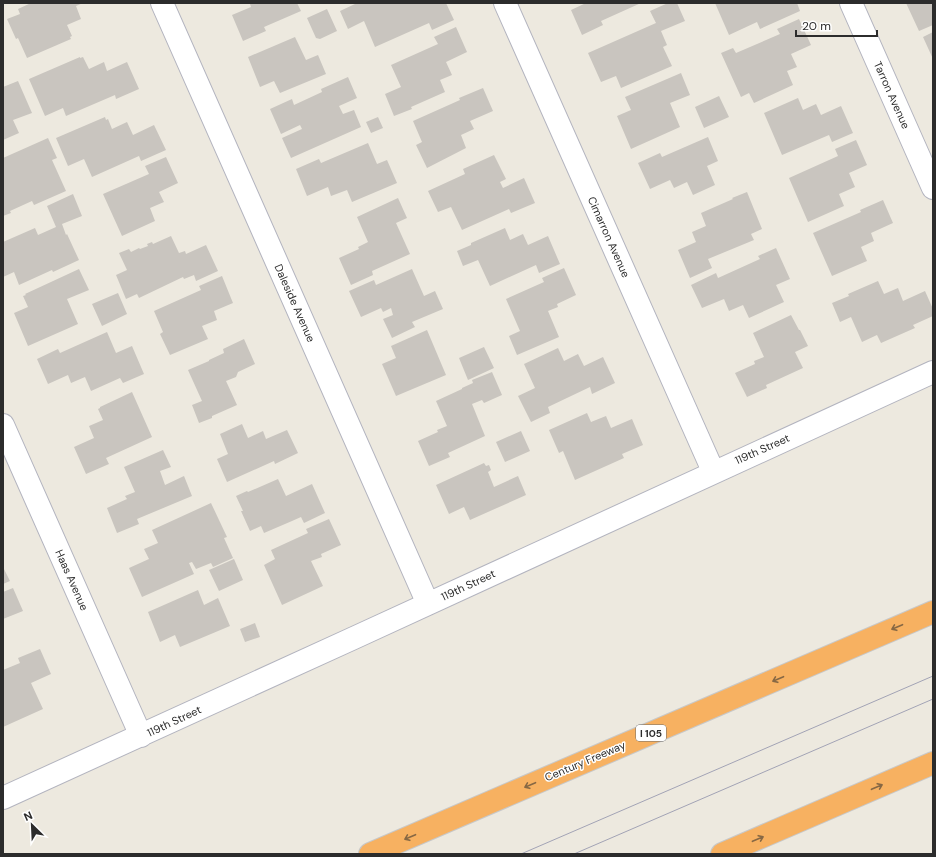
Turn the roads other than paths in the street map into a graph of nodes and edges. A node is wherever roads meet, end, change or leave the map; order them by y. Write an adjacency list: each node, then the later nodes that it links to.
1 (162, 3): 8 (street, Daleside Avenue)
2 (505, 3): 7 (street, Cimarron Avenue)
3 (851, 3): 4 (street, Tarron Avenue)
4 (933, 188)
5 (933, 372): 7 (street, 119th Street)
6 (3, 425): 10 (street, Haas Avenue)
7 (714, 471): 8 (street, 119th Street)
8 (428, 604): 10 (street, 119th Street)
9 (933, 612): 13 (highway, Century Freeway / I 105, one-way to 13)
10 (141, 736): 12 (street, 119th Street)
11 (933, 763): 14 (highway, one-way to 11)
12 (3, 798)
13 (370, 854)
14 (722, 854)

